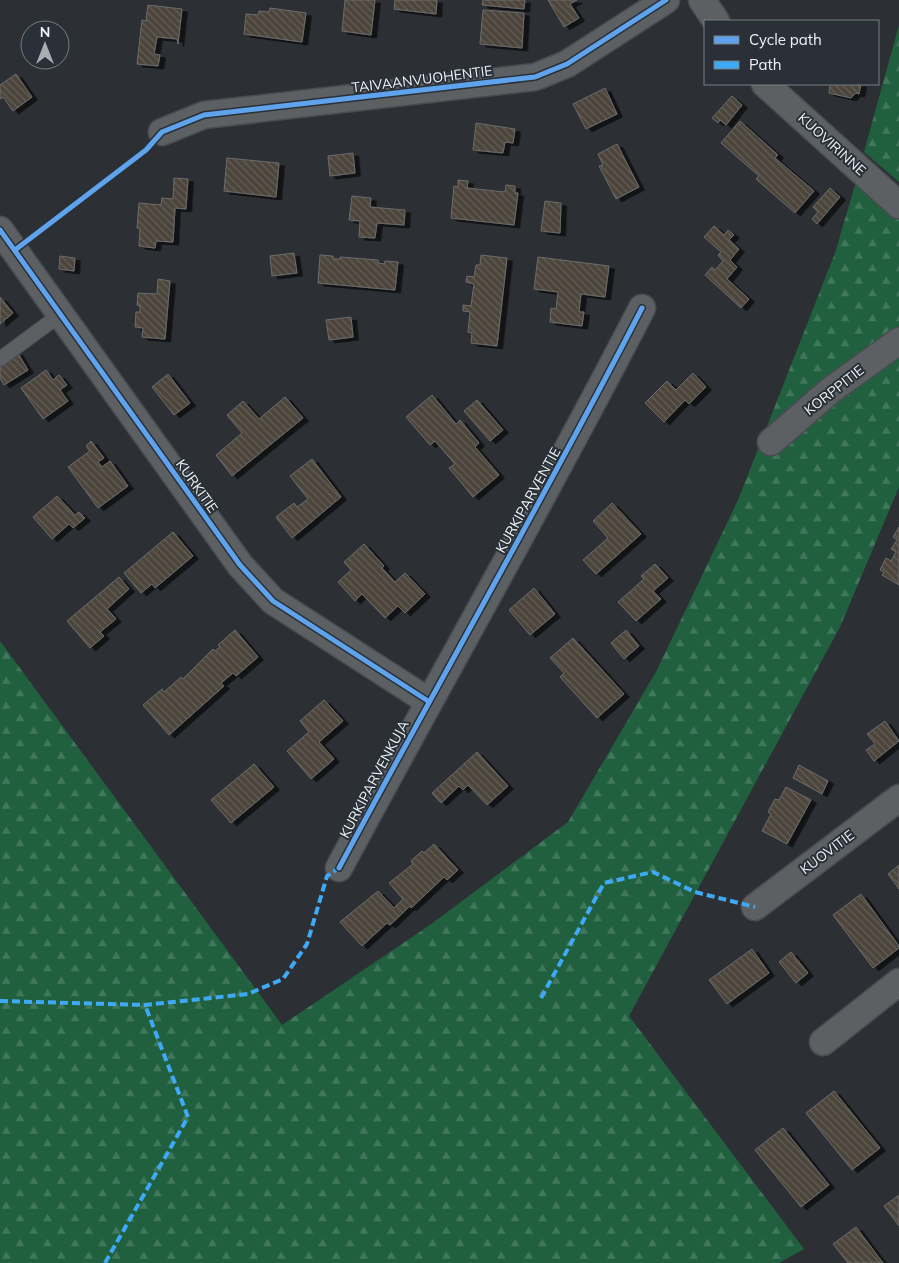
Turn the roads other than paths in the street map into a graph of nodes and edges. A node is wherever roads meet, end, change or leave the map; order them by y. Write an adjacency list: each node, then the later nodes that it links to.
1 (666, 0): 5 (street, TAIVAANVUOHENTIE)
2 (702, 0): 3 (street)
3 (715, 20)
4 (766, 85): 6 (street, KUOVIRINNE)
5 (162, 132)
6 (899, 205)
7 (0, 230): 9 (street, KURKITIE)
8 (642, 308): 13 (street, KURKIPARVENTIE)
9 (61, 314): 11 (lane); 13 (street, KURKITIE)
10 (899, 341): 12 (street, KORPPITIE)
11 (0, 359)
12 (771, 442)
13 (428, 701): 15 (street, KURKIPARVENKUJA)
14 (899, 798): 16 (street, KUOVITIE)
15 (339, 868)
16 (755, 907)
17 (899, 982): 18 (street)
18 (823, 1042)

